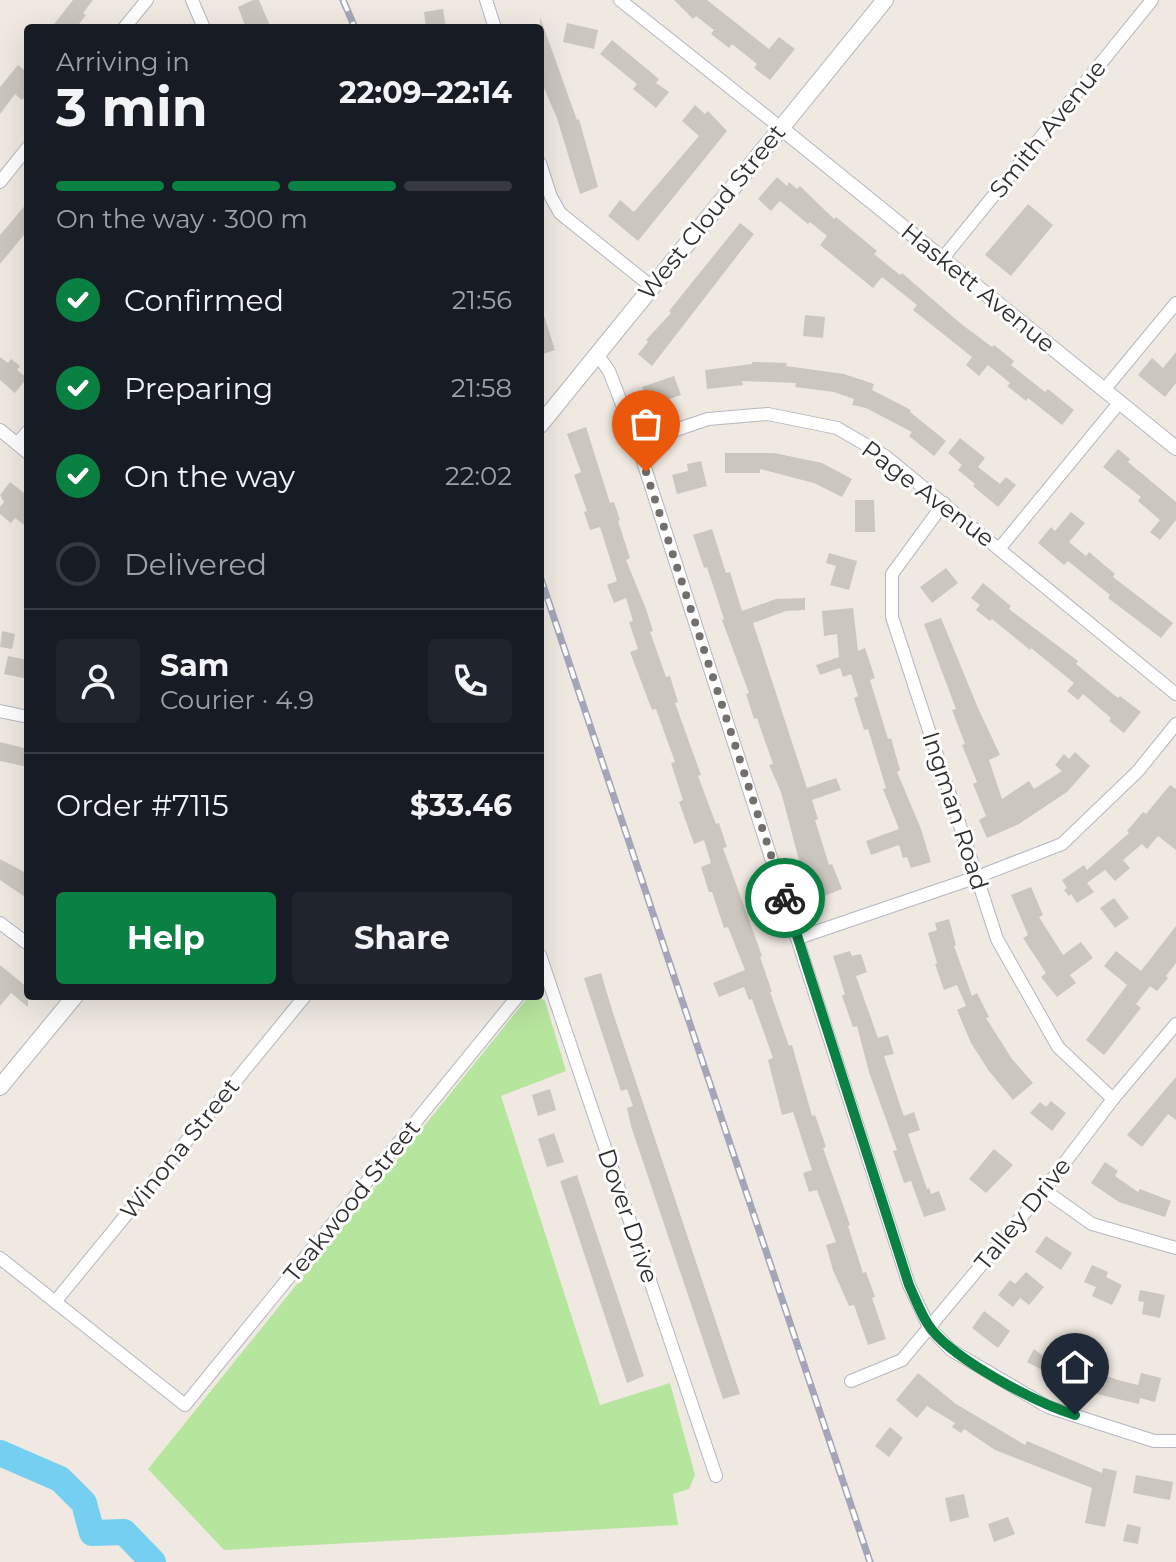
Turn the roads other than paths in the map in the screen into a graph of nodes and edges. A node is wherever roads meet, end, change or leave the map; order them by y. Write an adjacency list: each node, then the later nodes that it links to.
1 (147, 0): 7 (street)
2 (192, 0): 8 (street)
3 (486, 0): 9 (street)
4 (620, 0): 10 (street)
5 (885, 0): 10 (main road, West Cloud Street)
6 (1152, 0): 14 (street, Smith Avenue)
7 (127, 24)
8 (202, 24)
9 (494, 24)
10 (781, 128): 14 (street, Haskett Avenue); 15 (main road, West Cloud Street)
11 (24, 152): 13 (street)
12 (544, 175): 15 (street)
13 (0, 182)
14 (943, 258): 18 (street, Haskett Avenue)
15 (652, 287): 17 (main road, West Cloud Street)
16 (1176, 303): 18 (street)
17 (597, 354): 20 (main road, West Cloud Street); 22 (street)
18 (1104, 390): 19 (street, Haskett Avenue)
19 (1119, 403): 24 (street, Haskett Avenue); 26 (street)
20 (544, 420)
21 (0, 430): 23 (street)
22 (637, 443): 25 (street, Page Avenue); 33 (street)
23 (23, 448)
24 (1176, 448)
25 (944, 503): 26 (street, Page Avenue); 31 (street, Ingman Road)
26 (999, 549): 27 (street, Page Avenue)
27 (1176, 694)
28 (0, 711): 29 (street)
29 (24, 716)
30 (1176, 724): 31 (street)
31 (977, 877): 33 (street); 41 (street, Ingman Road)
32 (0, 923): 34 (street)
33 (798, 938): 46 (street)
34 (24, 941)
35 (544, 972): 49 (street, Dover Drive)
36 (72, 1000): 40 (main road)
37 (302, 1000): 45 (street, Winona Street)
38 (515, 1000): 45 (street, Teakwood Street)
39 (1176, 1024): 41 (street, Talley Drive)
40 (0, 1087)
41 (1113, 1099): 42 (street, Talley Drive)
42 (1044, 1190): 43 (street); 46 (street, Talley Drive)
43 (1176, 1248)
44 (0, 1258): 45 (street)
45 (55, 1302)
46 (929, 1327): 47 (street, Talley Drive); 48 (street)
47 (851, 1381)
48 (1176, 1441)
49 (716, 1476)

